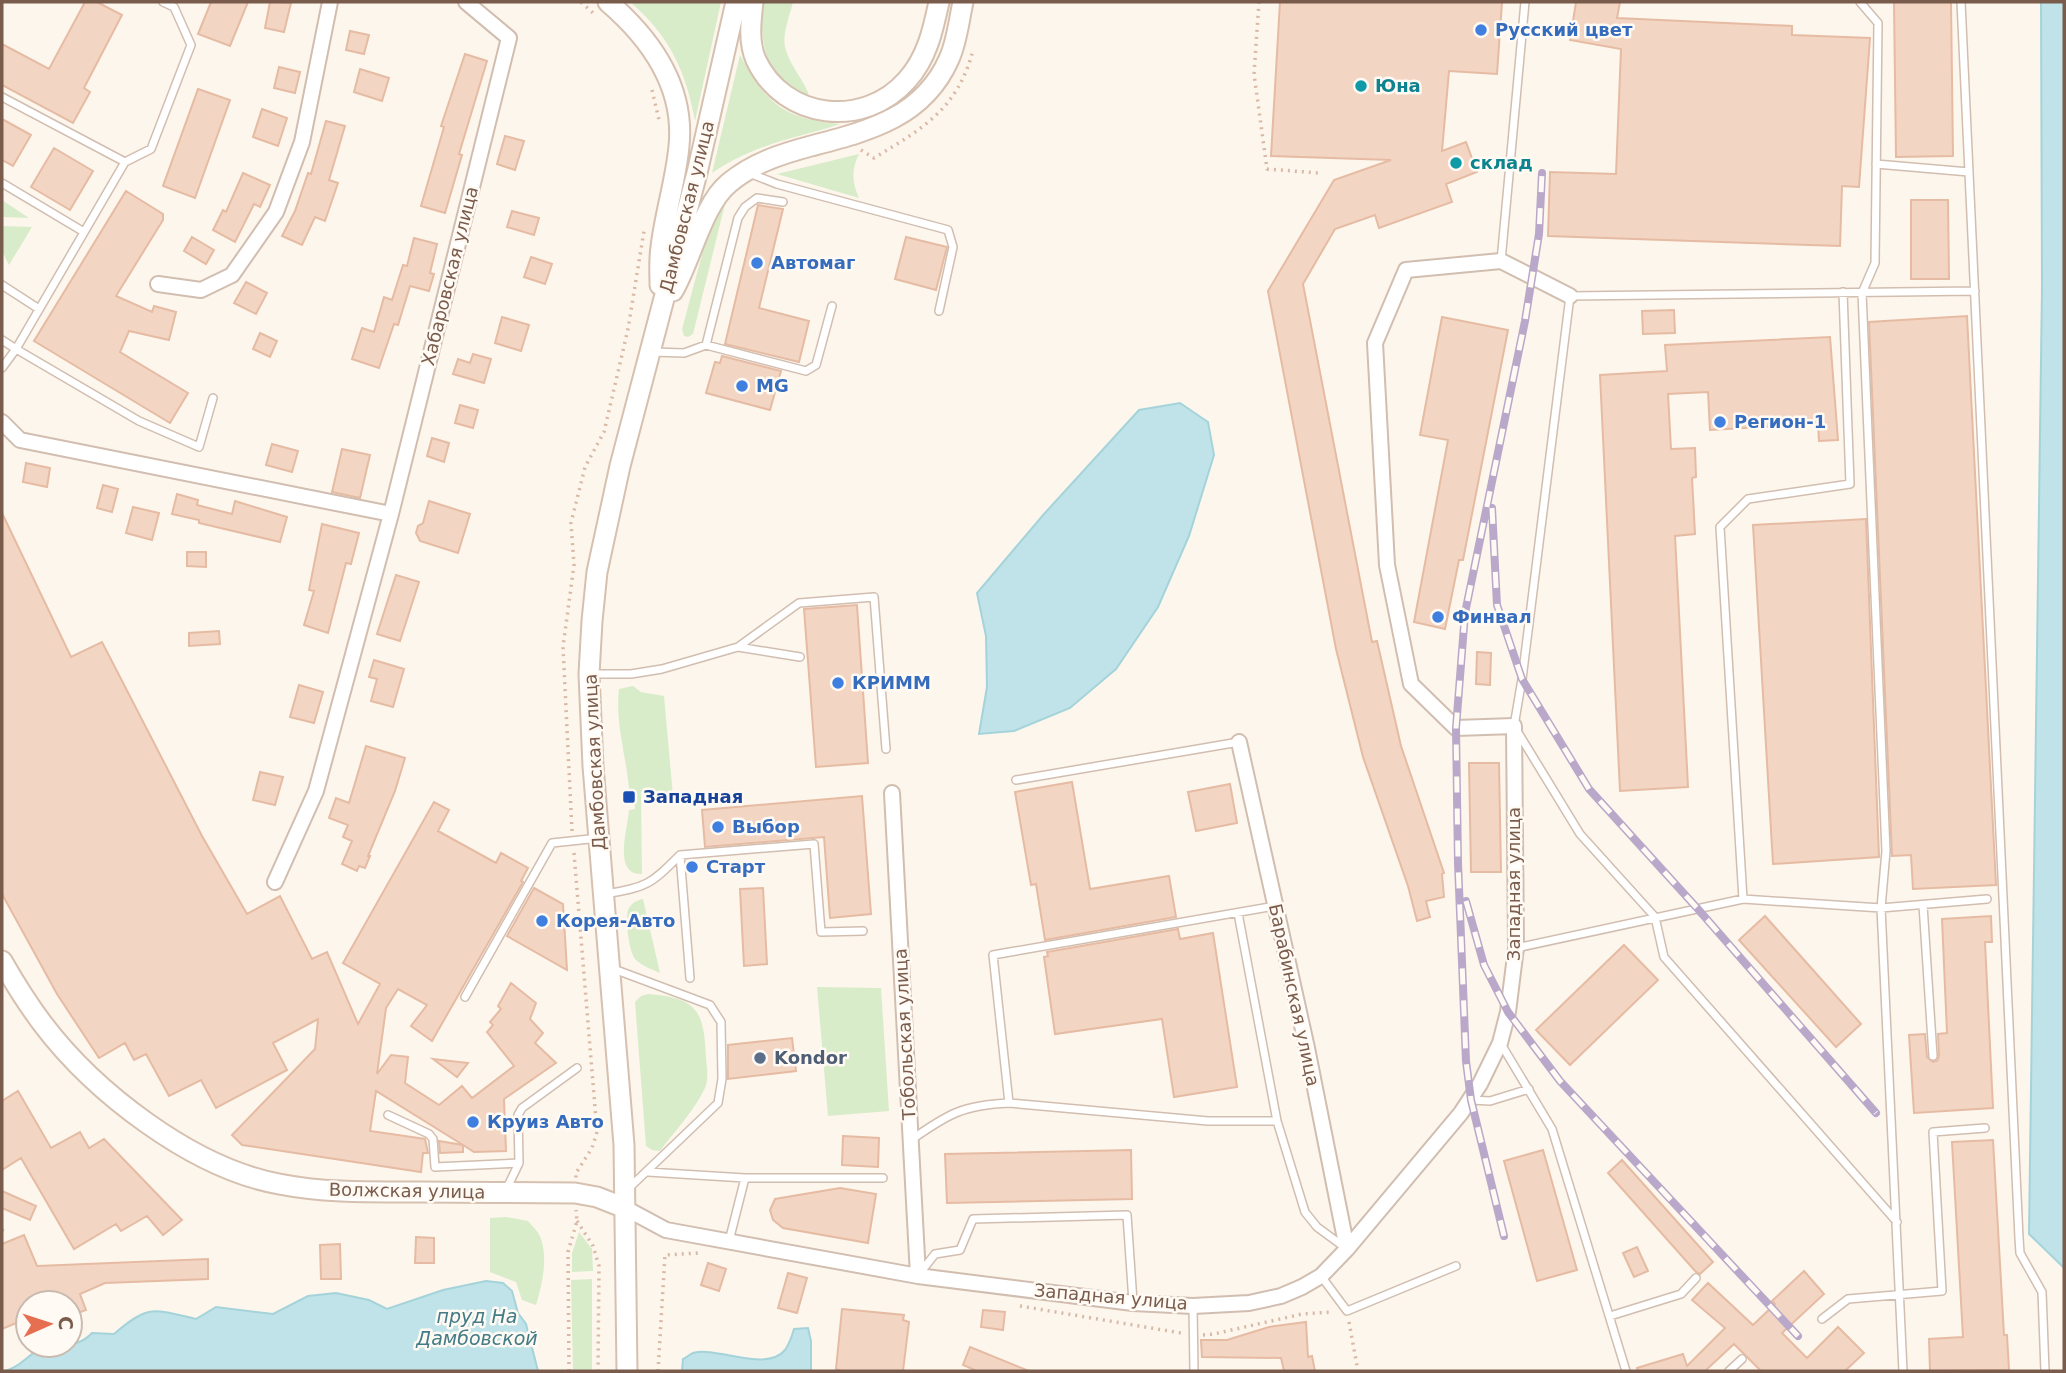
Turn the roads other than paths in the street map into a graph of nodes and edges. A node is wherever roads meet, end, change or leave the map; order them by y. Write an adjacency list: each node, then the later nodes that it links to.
1 (163, 2): 13 (lane)
2 (330, 2): 21 (street)
3 (466, 2): 38 (street, Хабаровская улица)
4 (736, 2): 30 (main road, Дамбовская улица)
5 (753, 2): 6 (main road)
6 (939, 2)
7 (963, 2): 15 (main road)
8 (1525, 2): 20 (lane)
9 (1860, 2): 14 (lane)
10 (1962, 2): 16 (lane)
11 (604, 10): 30 (main road)
12 (2, 97): 13 (lane)
13 (125, 162): 19 (lane)
14 (1876, 164): 16 (lane); 25 (lane)
15 (745, 171): 29 (lane); 30 (main road)
16 (1969, 172): 23 (lane)
17 (2, 183): 19 (lane)
18 (783, 202): 32 (lane)
19 (84, 232): 28 (lane)
20 (1502, 261): 26 (street); 42 (street)
21 (158, 284)
22 (2, 285): 28 (lane)
23 (1975, 291): 25 (lane); 98 (lane)
24 (1843, 292): 25 (lane); 26 (lane); 51 (lane)
25 (1862, 293): 55 (lane)
26 (1570, 296): 42 (lane)
27 (832, 306): 32 (lane)
28 (39, 309): 33 (lane)
29 (939, 311)
30 (659, 314): 34 (main road, Дамбовская улица)
31 (2, 340): 33 (lane)
32 (706, 345): 34 (lane)
33 (16, 349): 35 (lane); 36 (lane)
34 (649, 352): 41 (main road, Дамбовская улица)
35 (2, 368)
36 (213, 398)
37 (2, 422): 38 (street)
38 (391, 514): 49 (street, Хабаровская улица)
39 (737, 647): 40 (lane); 41 (lane); 44 (lane)
40 (800, 657)
41 (589, 674): 47 (main road, Дамбовская улица)
42 (1514, 726): 57 (lane); 59 (street, Западная улица)
43 (1238, 742): 45 (lane); 54 (street, Барабинская улица)
44 (886, 749)
45 (1016, 780)
46 (892, 793): 73 (street, Тобольская улица)
47 (599, 838): 50 (main road, Дамбовская улица); 63 (lane)
48 (680, 855): 50 (lane); 58 (lane); 62 (lane)
49 (275, 882)
50 (604, 894): 61 (main road, Дамбовская улица)
51 (1743, 899): 55 (lane); 57 (lane)
52 (1987, 900): 53 (lane)
53 (1923, 905): 55 (lane); 65 (lane)
54 (1276, 906): 56 (lane); 82 (street, Барабинская улица)
55 (1881, 908): 80 (lane)
56 (1238, 913): 69 (lane); 71 (lane)
57 (1655, 917): 59 (lane); 80 (lane)
58 (863, 931)
59 (1516, 948): 64 (street, Западная улица)
60 (2, 961): 78 (main road, Волжская улица)
61 (610, 967): 75 (lane); 79 (main road, Дамбовская улица)
62 (690, 978)
63 (465, 997)
64 (1500, 1043): 67 (lane); 68 (street, Западная улица)
65 (1933, 1056)
66 (577, 1068): 74 (lane)
67 (1529, 1089): 68 (lane); 90 (lane)
68 (1471, 1100): 82 (street, Западная улица)
69 (1009, 1102): 71 (lane); 73 (lane)
70 (388, 1115): 74 (lane)
71 (1277, 1121): 82 (lane)
72 (1984, 1128): 87 (lane)
73 (911, 1140): 84 (street, Тобольская улица)
74 (519, 1163): 78 (lane)
75 (648, 1172): 76 (lane); 79 (lane)
76 (745, 1178): 77 (lane); 81 (lane)
77 (883, 1178)
78 (504, 1193): 79 (main road, Волжская улица)
79 (625, 1200): 81 (street, Западная улица); 93 (main road, Дамбовская улица)
80 (1897, 1222): 87 (lane)
81 (729, 1241): 84 (street, Западная улица)
82 (1346, 1249): 85 (street, Западная улица)
83 (1456, 1266): 85 (lane)
84 (918, 1276): 88 (street, Западная улица); 88 (lane)
85 (1321, 1276): 89 (street, Западная улица)
86 (1696, 1278): 90 (lane)
87 (1900, 1293): 91 (lane); 97 (lane)
88 (1133, 1303): 89 (street, Западная улица)
89 (1194, 1306): 94 (lane)
90 (1610, 1316): 95 (lane)
91 (1822, 1319)
92 (1742, 1359): 96 (lane)
93 (627, 1371)
94 (1194, 1371)
95 (1626, 1371)
96 (1729, 1371)
97 (1903, 1371)
98 (2045, 1371)

